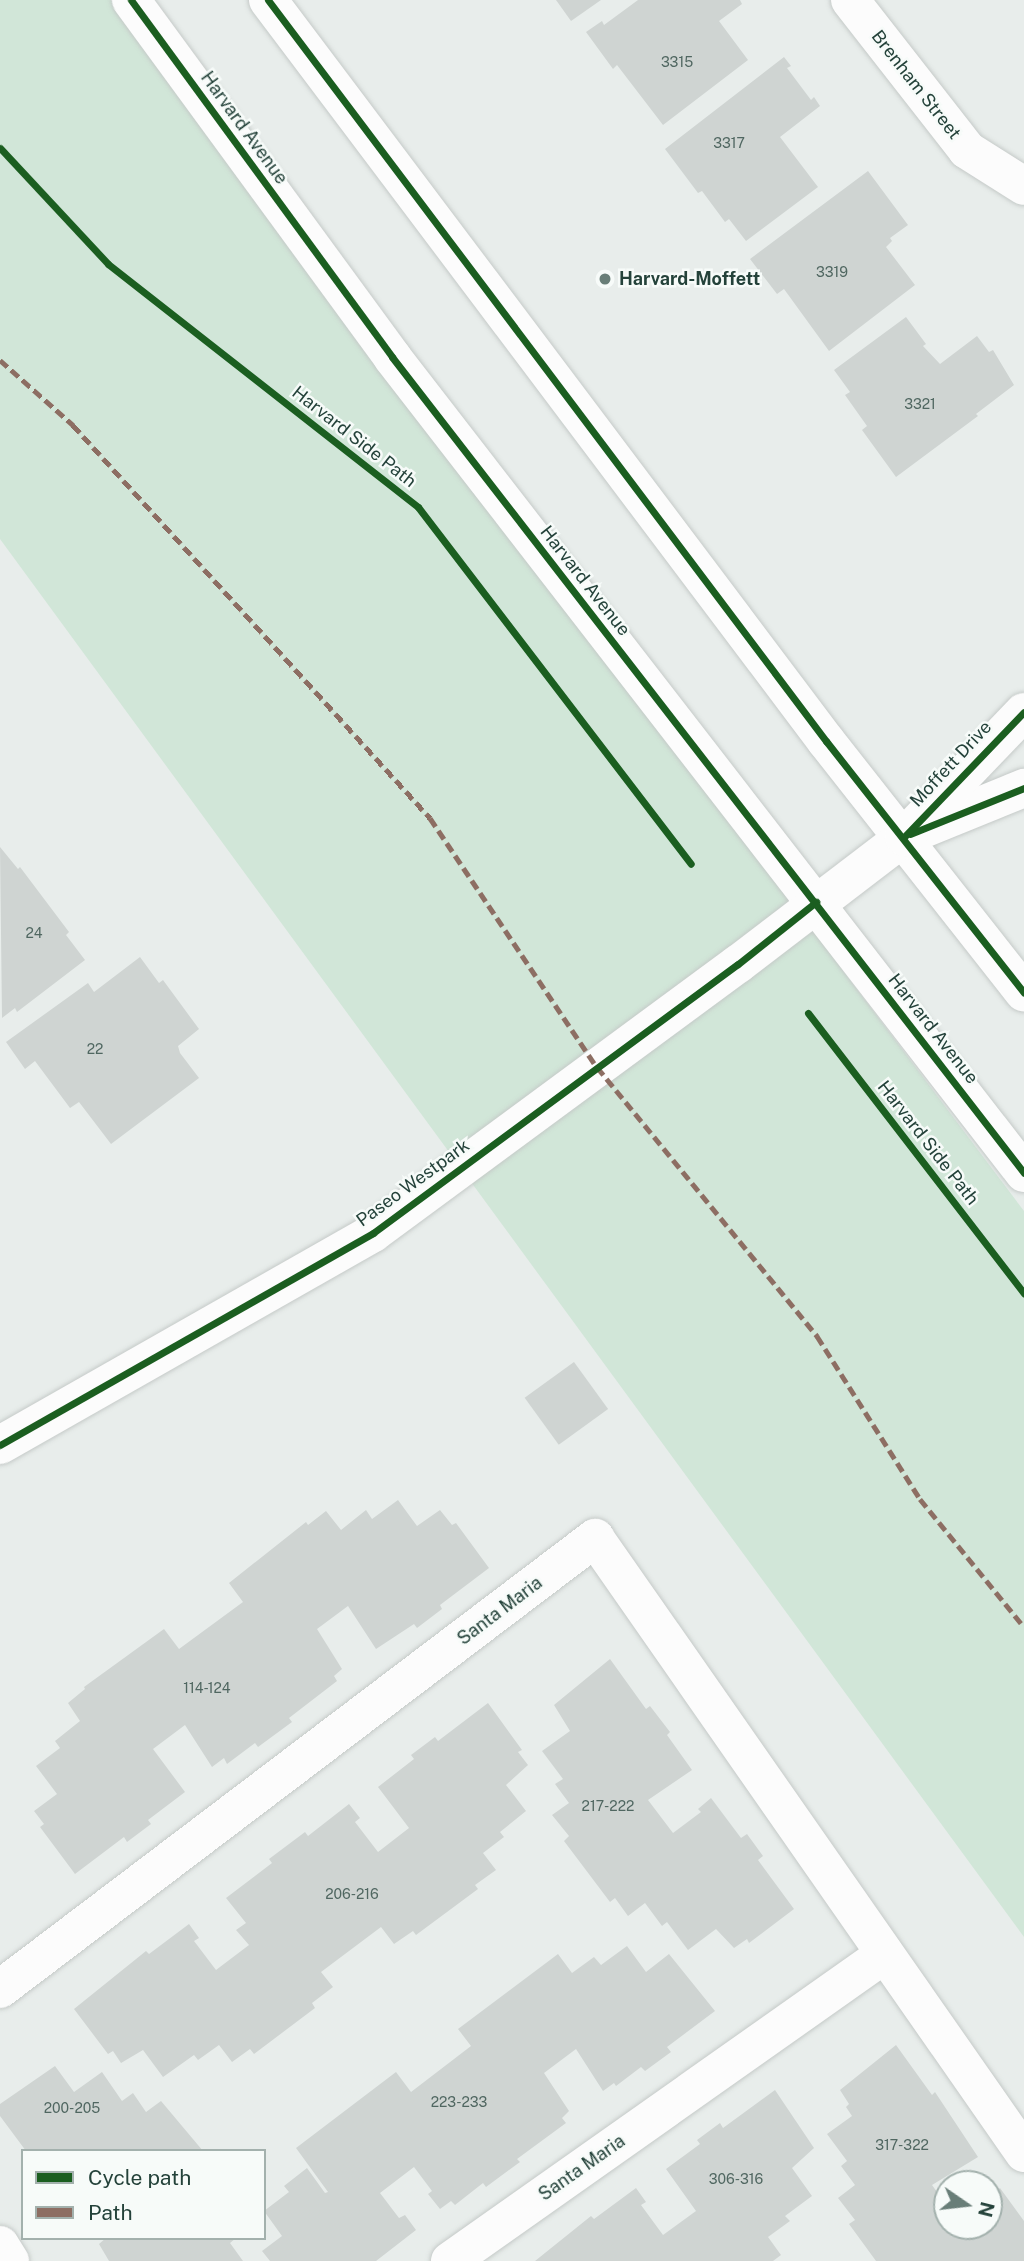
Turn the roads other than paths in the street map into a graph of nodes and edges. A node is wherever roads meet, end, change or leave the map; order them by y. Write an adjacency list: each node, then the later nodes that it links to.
1 (131, 0): 8 (street, Harvard Avenue)
2 (268, 0): 7 (street)
3 (850, 0): 4 (street, Brenham Street)
4 (1024, 186)
5 (1024, 712): 7 (street, Moffett Drive)
6 (1024, 788): 7 (street, Moffett Drive)
7 (904, 837): 8 (street, Moffett Drive); 9 (street)
8 (816, 902): 10 (street, Harvard Avenue); 11 (street, Paseo Westpark)
9 (1024, 993)
10 (1024, 1173)
11 (0, 1445)
12 (885, 1954): 13 (street, Santa Maria); 14 (street, Santa Maria); 17 (street, Santa Maria)
13 (0, 1989)
14 (1024, 2153)
15 (0, 2245): 16 (street)
16 (10, 2261)
17 (450, 2261)

